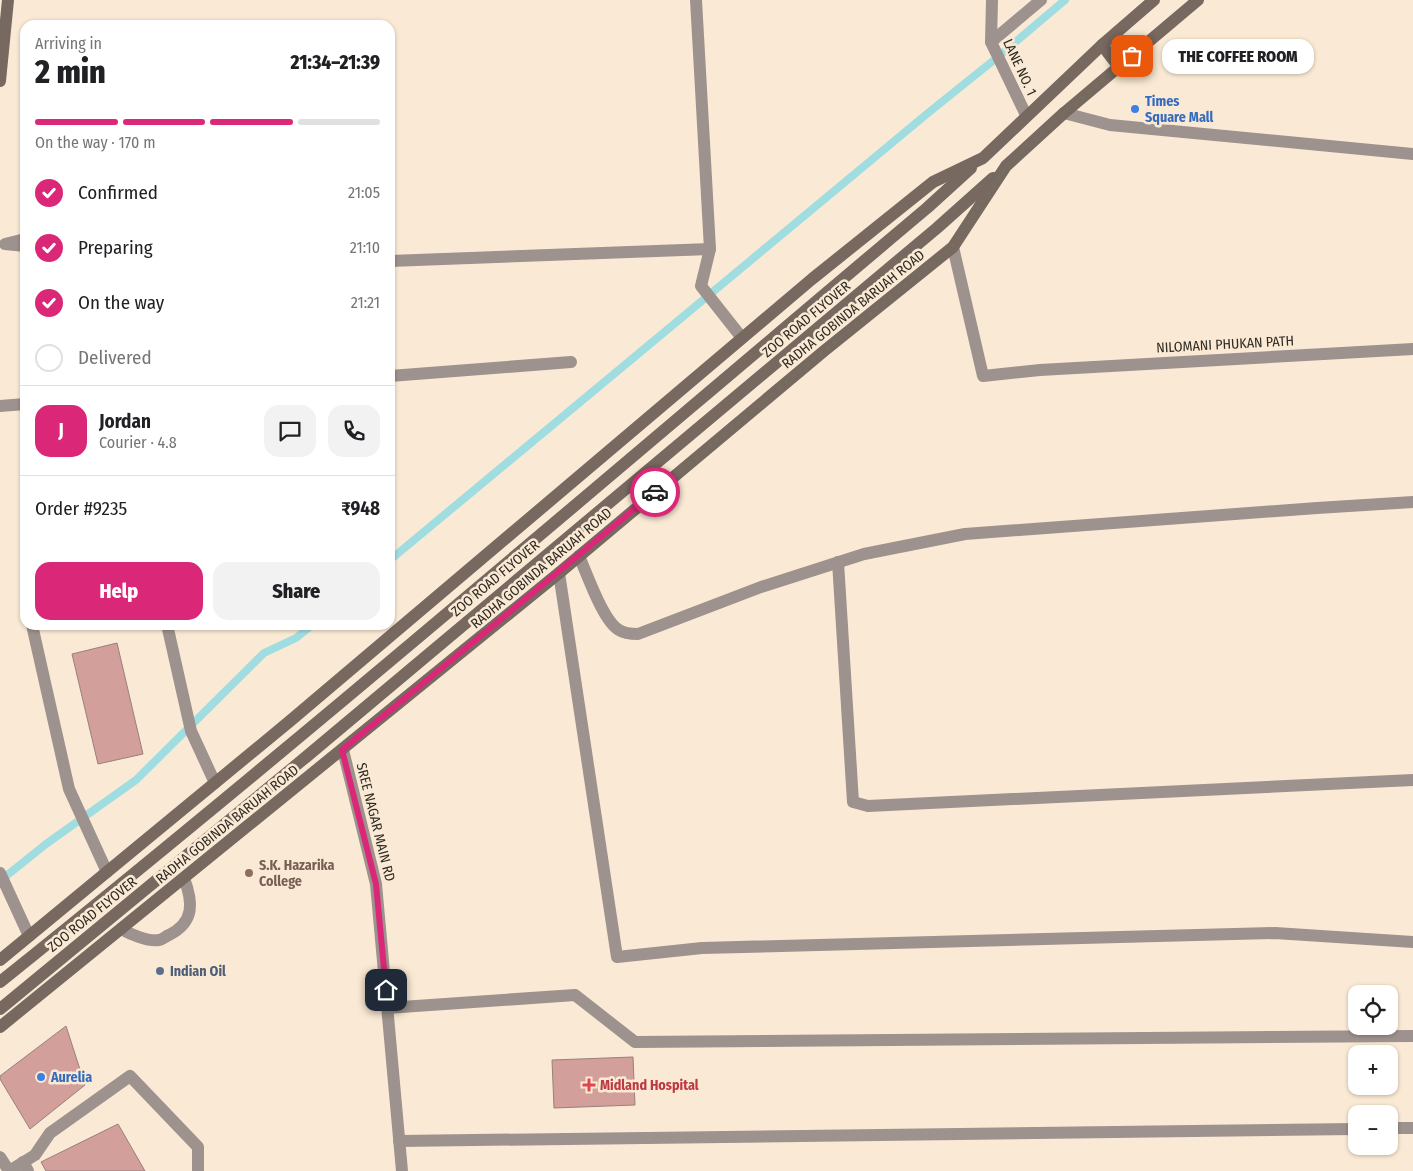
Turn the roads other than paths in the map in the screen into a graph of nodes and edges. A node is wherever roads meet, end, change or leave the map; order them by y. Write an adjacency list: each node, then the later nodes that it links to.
1 (8, 0): 10 (main road)
2 (696, 0): 19 (street)
3 (992, 0): 8 (street, LANE NO. 1)
4 (1041, 0): 8 (street)
5 (1154, 0): 7 (main road)
6 (1198, 0): 9 (main road, RADHA GOBINDA BARUAH ROAD)
7 (1102, 45): 9 (main road); 12 (main road)
8 (992, 46): 12 (street, LANE NO. 1)
9 (1119, 66): 11 (main road, RADHA GOBINDA BARUAH ROAD)
10 (0, 81)
11 (1064, 113): 13 (street); 15 (main road, RADHA GOBINDA BARUAH ROAD)
12 (1026, 115): 14 (main road)
13 (1413, 154)
14 (983, 158): 21 (main road); 43 (main road, ZOO ROAD FLYOVER)
15 (1006, 166): 18 (main road, RADHA GOBINDA BARUAH ROAD); 45 (main road, ZOO ROAD FLYOVER)
16 (20, 240): 17 (street)
17 (20, 246)
18 (952, 247): 22 (street, NILOMANI PHUKAN PATH); 28 (main road, RADHA GOBINDA BARUAH ROAD)
19 (710, 249): 20 (street); 21 (street)
20 (395, 261)
21 (742, 338): 35 (main road)
22 (1413, 349)
23 (571, 362): 24 (street)
24 (395, 376)
25 (20, 404): 26 (street)
26 (0, 406)
27 (1413, 502): 29 (street)
28 (579, 556): 29 (street); 30 (main road, RADHA GOBINDA BARUAH ROAD)
29 (838, 562): 34 (street)
30 (559, 573): 33 (main road, RADHA GOBINDA BARUAH ROAD); 41 (street)
31 (33, 630): 36 (street)
32 (168, 630): 35 (street)
33 (342, 750): 38 (main road, RADHA GOBINDA BARUAH ROAD); 44 (street, SREE NAGAR MAIN RD)
34 (1413, 780)
35 (215, 783): 36 (main road)
36 (107, 872): 40 (main road)
37 (0, 873): 40 (street)
38 (184, 878): 39 (main road, RADHA GOBINDA BARUAH ROAD); 39 (street)
39 (121, 929): 46 (main road, RADHA GOBINDA BARUAH ROAD)
40 (29, 936): 42 (main road)
41 (1413, 942)
42 (0, 960)
43 (0, 982)
44 (387, 1008): 47 (street); 51 (street, SREE NAGAR MAIN RD)
45 (0, 1009)
46 (0, 1026)
47 (1413, 1036)
48 (1398, 1128): 49 (street)
49 (1413, 1128)
50 (1348, 1129): 51 (street)
51 (400, 1141): 55 (street, SREE NAGAR MAIN RD)
52 (0, 1156): 53 (street)
53 (26, 1167): 54 (street)
54 (198, 1171)
55 (402, 1171)

